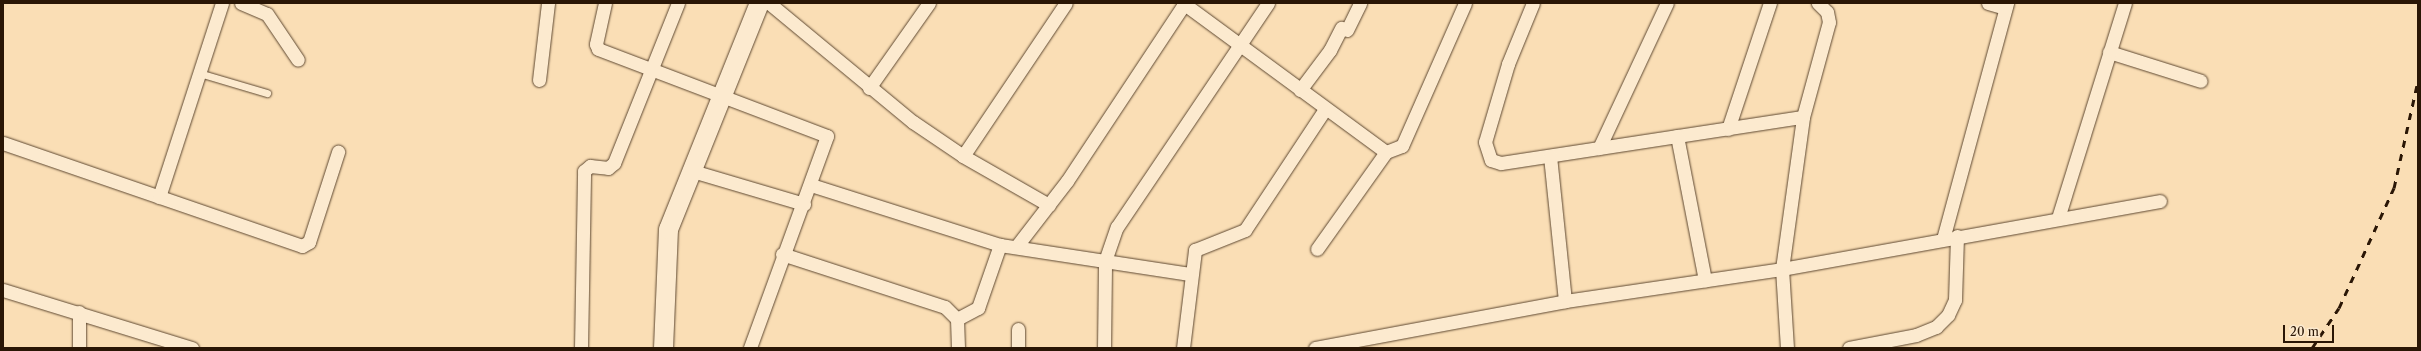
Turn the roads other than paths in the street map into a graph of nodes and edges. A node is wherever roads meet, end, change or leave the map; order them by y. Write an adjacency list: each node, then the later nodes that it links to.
1 (222, 3): 25 (street)
2 (241, 3): 23 (street)
3 (548, 3): 26 (street)
4 (605, 3): 24 (street)
5 (678, 3): 24 (street)
6 (759, 3): 31 (street)
7 (769, 3): 28 (street)
8 (929, 3): 28 (street)
9 (1066, 3): 40 (street)
10 (1184, 3): 21 (street); 47 (street)
11 (1268, 3): 21 (street)
12 (1360, 3): 29 (street)
13 (1465, 3): 39 (street)
14 (1533, 3): 41 (street)
15 (1667, 3): 37 (street)
16 (1770, 3): 34 (street)
17 (1818, 3): 33 (street)
18 (1988, 3): 20 (street)
19 (2124, 3): 22 (street)
20 (2006, 6): 50 (street)
21 (1241, 43): 29 (street); 55 (street)
22 (2109, 52): 27 (street); 48 (street)
23 (298, 60)
24 (653, 69): 31 (street); 66 (street)
25 (199, 73): 30 (lane); 44 (street)
26 (539, 80)
27 (2201, 81)
28 (869, 88): 40 (street)
29 (1300, 90): 32 (street)
30 (267, 93)
31 (720, 93): 42 (street); 43 (street)
32 (1325, 109): 39 (street); 57 (street)
33 (1802, 117): 34 (street); 56 (street)
34 (1728, 128): 35 (street)
35 (1677, 136): 37 (street); 58 (street)
36 (3, 144): 44 (street)
37 (1599, 148): 41 (street)
38 (338, 152): 44 (street)
39 (1386, 152): 53 (street)
40 (963, 156): 47 (street)
41 (1550, 156): 60 (street)
42 (689, 170): 46 (street); 67 (street)
43 (811, 185): 46 (street); 51 (street)
44 (159, 197)
45 (2160, 201): 48 (street)
46 (804, 204): 54 (street)
47 (1049, 205): 52 (street)
48 (2058, 218): 49 (street)
49 (1957, 236): 50 (street); 75 (street)
50 (1943, 239): 56 (street)
51 (1000, 245): 52 (street); 62 (street)
52 (1016, 247): 55 (street)
53 (1317, 249)
54 (782, 254): 62 (street); 68 (street)
55 (1105, 261): 57 (street); 71 (street)
56 (1782, 269): 58 (street); 74 (street)
57 (1190, 274): 72 (street)
58 (1705, 280): 60 (street)
59 (3, 290): 61 (street)
60 (1564, 301): 73 (street)
61 (79, 312): 64 (street); 65 (street)
62 (957, 319): 69 (street)
63 (1018, 329): 70 (street)
64 (79, 348)
65 (192, 348)
66 (581, 348)
67 (663, 348)
68 (750, 348)
69 (958, 348)
70 (1018, 348)
71 (1104, 348)
72 (1183, 348)
73 (1315, 348)
74 (1787, 348)
75 (1849, 348)

